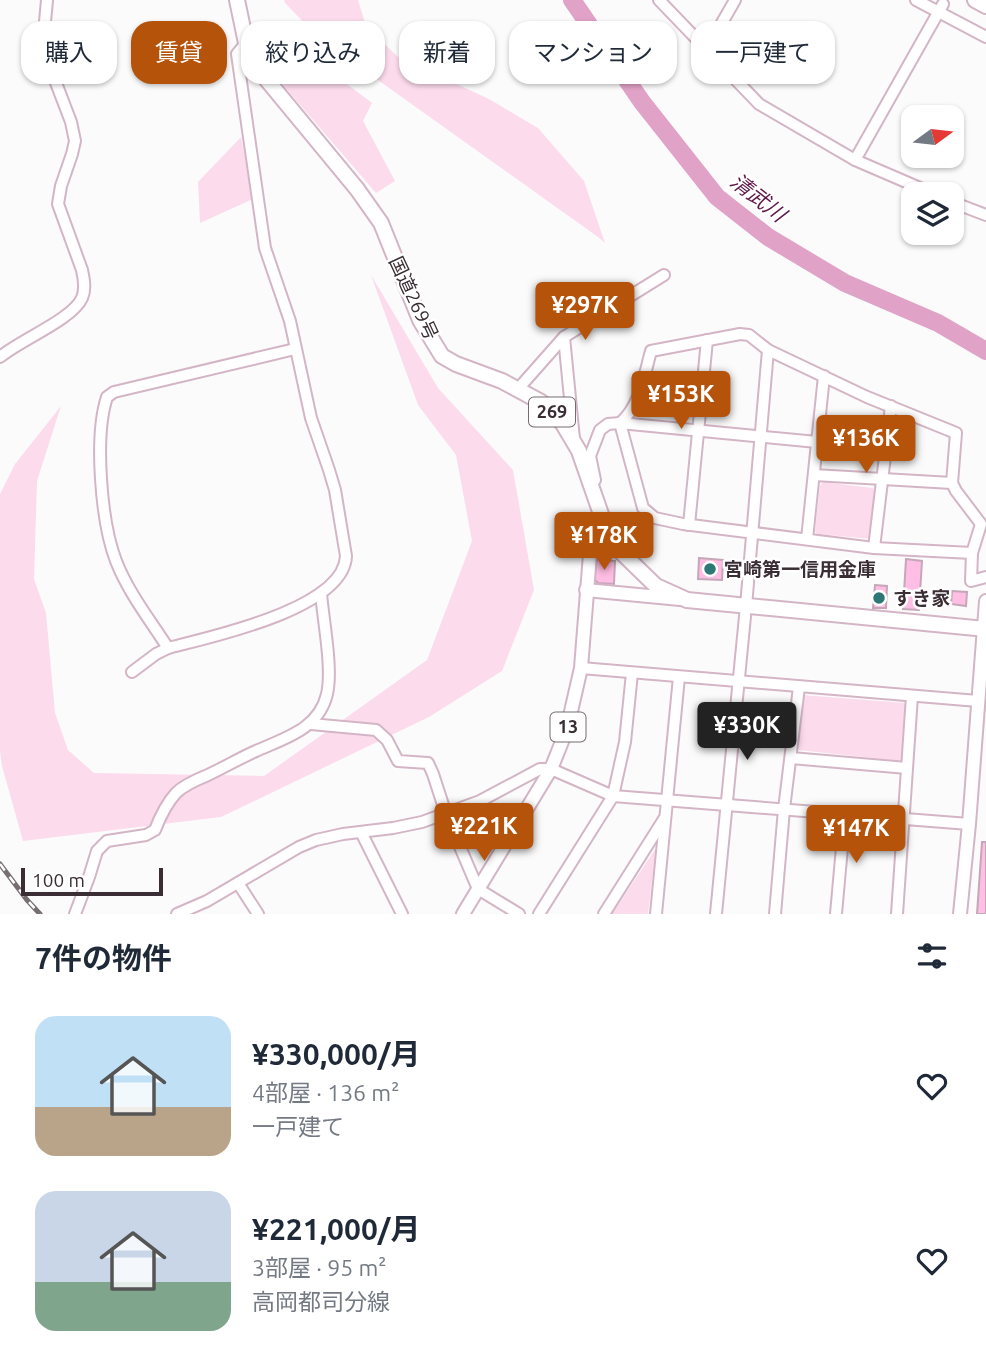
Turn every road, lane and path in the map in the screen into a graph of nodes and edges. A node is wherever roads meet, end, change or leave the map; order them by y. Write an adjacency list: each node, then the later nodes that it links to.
1 (47, 0): 27 (street)
2 (237, 0): 9 (highway, 国道269号 / 269)
3 (659, 0): 11 (street)
4 (734, 0): 10 (street)
5 (916, 0): 8 (street)
6 (975, 0): 7 (highway)
7 (986, 6)
8 (941, 8): 12 (street); 18 (street)
9 (241, 21)
10 (722, 21)
11 (691, 32)
12 (986, 37)
13 (241, 49): 14 (street)
14 (241, 82)
15 (241, 84): 25 (street)
16 (270, 84): 29 (highway, 国道269号 / 269)
17 (740, 84): 18 (street)
18 (855, 160): 19 (street)
19 (906, 182)
20 (964, 207): 21 (street)
21 (986, 215)
22 (664, 275): 23 (street)
23 (564, 337): 29 (street); 34 (street)
24 (707, 340): 26 (street); 31 (street); 32 (street)
25 (295, 349): 47 (street); 52 (street)
26 (768, 350): 28 (street); 33 (street)
27 (0, 357)
28 (824, 376): 30 (street); 35 (street)
29 (518, 389): 34 (highway, 国道269号 / 269)
30 (891, 406): 37 (street); 38 (street)
31 (620, 423): 32 (street); 39 (street); 40 (street)
32 (697, 430): 33 (street); 40 (street)
33 (761, 436): 35 (street); 41 (street)
34 (574, 442): 39 (highway, 国道269号 / 269)
35 (817, 442): 36 (street)
36 (814, 475): 37 (street); 42 (street)
37 (882, 479): 38 (street); 43 (street)
38 (952, 483): 44 (street)
39 (602, 517): 46 (main road, 13); 48 (highway, 国道269号 / 269)
40 (689, 525): 41 (street)
41 (752, 533): 42 (street); 50 (street)
42 (807, 539): 43 (street)
43 (874, 548): 44 (street)
44 (972, 553): 45 (street)
45 (986, 577)
46 (586, 590): 48 (main road); 53 (main road, 13)
47 (321, 593): 52 (street); 61 (street)
48 (687, 600): 50 (highway, 国道269号 / 269)
49 (986, 601): 51 (main road)
50 (746, 606): 51 (highway, 国道269号 / 269); 57 (street)
51 (985, 629): 60 (main road)
52 (168, 648): 54 (street)
53 (581, 668): 55 (street); 64 (main road, 13)
54 (132, 672)
55 (632, 673): 56 (street); 65 (street)
56 (679, 677): 57 (street); 66 (street)
57 (739, 682): 58 (street); 67 (street)
58 (799, 687): 59 (street); 62 (street)
59 (912, 696): 60 (street); 63 (street)
60 (978, 701): 73 (main road)
61 (311, 724): 69 (street); 77 (street)
62 (790, 758): 63 (street); 68 (street)
63 (907, 768): 72 (street)
64 (551, 769): 65 (street); 69 (street); 76 (main road, 13)
65 (612, 796): 66 (street); 83 (street)
66 (667, 800): 67 (street); 71 (street)
67 (727, 805): 68 (street); 86 (street)
68 (785, 809): 70 (street); 87 (street)
69 (446, 814): 74 (street); 76 (street)
70 (845, 814): 72 (street); 88 (street)
71 (665, 817): 84 (street); 85 (street)
72 (904, 819): 73 (street); 89 (street)
73 (969, 824): 90 (main road)
74 (362, 832): 75 (street); 80 (street)
75 (239, 883): 78 (street); 79 (street)
76 (478, 890): 81 (main road, 13); 82 (street)
77 (75, 914)
78 (177, 914)
79 (258, 914)
80 (402, 914)
81 (463, 914)
82 (519, 914)
83 (539, 914)
84 (604, 914)
85 (656, 914)
86 (716, 914)
87 (775, 914)
88 (836, 914)
89 (897, 914)
90 (960, 914)

